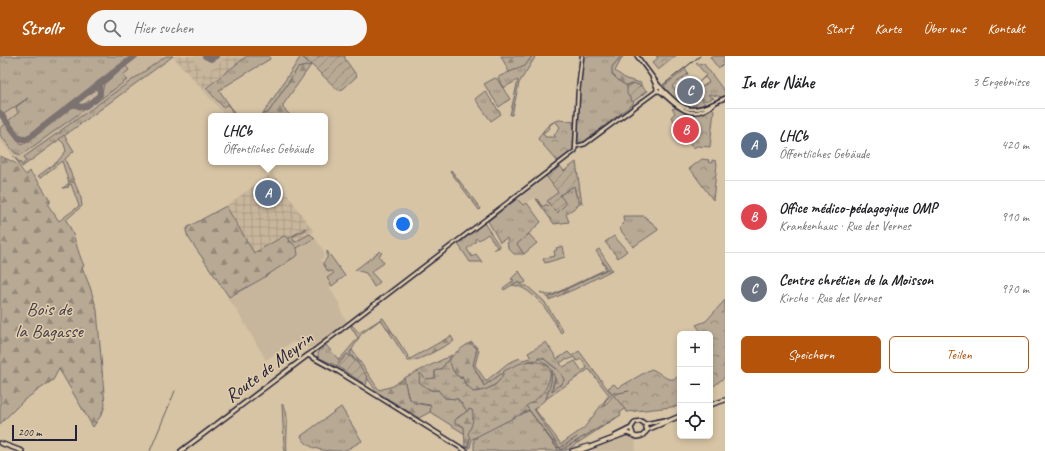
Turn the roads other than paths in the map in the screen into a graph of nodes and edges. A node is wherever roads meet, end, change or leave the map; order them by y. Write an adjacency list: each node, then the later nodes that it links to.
1 (582, 56): 5 (main road)
2 (637, 56): 3 (main road)
3 (659, 89): 4 (main road); 5 (main road, Route de Meyrin)
4 (725, 98)
5 (577, 146): 6 (main road, Route de Meyrin)
6 (308, 355): 19 (main road, Route de Meyrin); 20 (main road)
7 (725, 400): 8 (main road)
8 (713, 404)
9 (677, 417): 10 (main road)
10 (669, 420): 11 (main road); 13 (main road)
11 (645, 424): 12 (main road); 13 (main road)
12 (631, 428): 14 (main road); 15 (main road)
13 (647, 430): 14 (main road)
14 (633, 434): 15 (main road)
15 (611, 439): 16 (main road)
16 (601, 442): 21 (main road); 22 (main road)
17 (0, 443): 18 (main road)
18 (22, 451)
19 (181, 451)
20 (466, 451)
21 (572, 451)
22 (579, 451)

